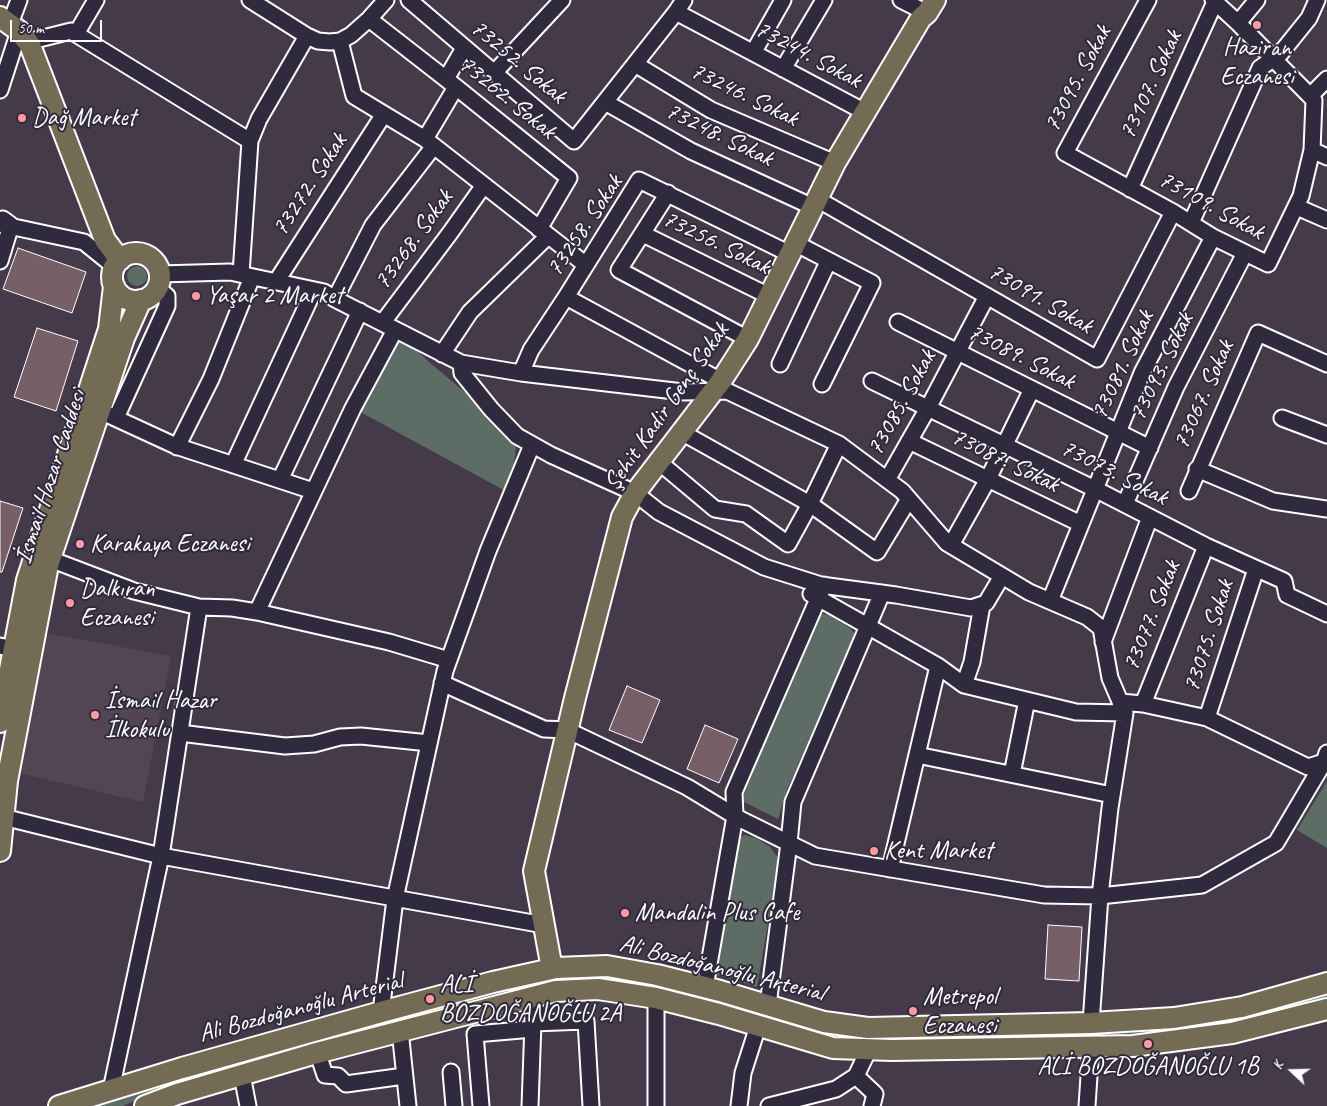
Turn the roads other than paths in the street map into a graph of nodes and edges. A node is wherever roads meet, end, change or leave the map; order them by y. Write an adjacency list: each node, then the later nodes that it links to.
1 (19, 0): 19 (street)
2 (96, 0): 20 (street)
3 (250, 0): 14 (street)
4 (409, 0): 23 (street, 73252. Sokak)
5 (562, 0): 28 (street)
6 (783, 0): 24 (street)
7 (824, 0): 27 (street)
8 (901, 0): 16 (street)
9 (1148, 0): 39 (street, 73095. Sokak)
10 (1257, 0): 18 (street)
11 (1317, 0): 25 (street)
12 (1214, 1): 18 (street); 43 (street, 73107. Sokak)
13 (378, 2): 17 (street)
14 (268, 5): 21 (street)
15 (680, 6): 24 (street, 73244. Sokak); 26 (street)
16 (931, 6): 34 (main road, Şehit Kadir Genç Sokak)
17 (369, 19): 22 (street); 30 (street, 73262. Sokak)
18 (1238, 23): 25 (street)
19 (14, 29): 20 (street); 31 (street); 59 (main road)
20 (76, 34): 36 (street)
21 (307, 36): 22 (street); 36 (street)
22 (340, 41): 35 (street)
23 (464, 48): 28 (street, 73252. Sokak); 30 (street)
24 (753, 53): 27 (street, 73244. Sokak)
25 (1273, 58): 32 (street); 50 (street)
26 (635, 64): 33 (street); 41 (street, 73246. Sokak)
27 (783, 69): 34 (street, 73244. Sokak)
28 (494, 73): 33 (street, 73252. Sokak)
29 (1327, 79): 32 (street)
30 (451, 83): 37 (street); 51 (street, 73262. Sokak)
31 (0, 90)
32 (1310, 96): 38 (street, 73109. Sokak)
33 (605, 102): 45 (street, 73248. Sokak)
34 (865, 112): 41 (main road, Şehit Kadir Genç Sokak)
35 (384, 114): 37 (street); 62 (street, 73272. Sokak)
36 (250, 141): 60 (street)
37 (430, 143): 42 (street); 67 (street)
38 (1312, 150): 40 (street); 46 (street, 73109. Sokak)
39 (1065, 153): 43 (street, 73109. Sokak)
40 (1327, 157)
41 (835, 163): 45 (main road, Şehit Kadir Genç Sokak)
42 (484, 185): 51 (street); 71 (street, 73268. Sokak)
43 (1130, 189): 47 (street, 73109. Sokak)
44 (668, 193): 52 (street); 54 (street); 58 (street, 73258. Sokak)
45 (815, 203): 54 (main road, Şehit Kadir Genç Sokak); 65 (street, 73091. Sokak)
46 (1297, 207): 48 (street); 55 (street, 73109. Sokak)
47 (1173, 212): 50 (street, 73109. Sokak); 65 (street, 73091. Sokak)
48 (1327, 220)
49 (4, 222): 56 (street); 59 (street)
50 (1191, 223): 53 (street, 73109. Sokak)
51 (543, 233): 58 (street); 74 (street)
52 (643, 234): 64 (street, 73256. Sokak); 72 (street)
53 (1213, 236): 55 (street, 73109. Sokak); 86 (street, 73081. Sokak)
54 (792, 248): 57 (street); 64 (main road, Şehit Kadir Genç Sokak)
55 (1245, 253): 94 (street, 73093. Sokak)
56 (0, 261)
57 (828, 262): 76 (street); 80 (street)
58 (586, 265): 66 (street, 73258. Sokak)
59 (116, 271): 61 (main road); 68 (main road); 125 (main road, İsmail Hazar Caddesi)
60 (247, 275): 61 (street); 62 (street); 93 (street)
61 (158, 281): 68 (main road); 84 (street)
62 (276, 282): 63 (street)
63 (314, 290): 67 (street); 96 (street)
64 (770, 296): 72 (main road, Şehit Kadir Genç Sokak)
65 (987, 296): 73 (street, 73085. Sokak)
66 (566, 298): 78 (street); 81 (street, 73258. Sokak)
67 (335, 299): 69 (street)
68 (141, 300): 84 (main road, İsmail Hazar Caddesi)
69 (360, 311): 71 (street); 99 (street)
70 (898, 322): 73 (street, 73089. Sokak)
71 (389, 326): 74 (street); 102 (street, 73268. Sokak)
72 (748, 338): 81 (main road, Şehit Kadir Genç Sokak)
73 (958, 352): 82 (street, 73089. Sokak); 83 (street, 73085. Sokak)
74 (442, 354): 75 (street)
75 (461, 363): 78 (street); 91 (street)
76 (780, 364)
77 (1327, 364): 97 (street, 73067. Sokak)
78 (520, 373): 81 (street)
79 (872, 380): 83 (street, 73073. Sokak)
80 (822, 384)
81 (718, 386): 87 (main road, Şehit Kadir Genç Sokak); 90 (street)
82 (1032, 389): 86 (street, 73089. Sokak); 92 (street)
83 (928, 408): 89 (street, 73085. Sokak); 92 (street, 73073. Sokak)
84 (108, 415): 93 (street); 113 (main road, İsmail Hazar Caddesi)
85 (1282, 418): 88 (street)
86 (1118, 432): 94 (street, 73089. Sokak); 101 (street, 73081. Sokak)
87 (683, 433): 95 (main road, Şehit Kadir Genç Sokak); 106 (street)
88 (1327, 435)
89 (909, 441): 98 (street, 73087. Sokak); 100 (street, 73085. Sokak)
90 (839, 444): 100 (street); 106 (street)
91 (532, 445): 104 (street); 126 (street)
92 (1005, 445): 98 (street); 101 (street, 73073. Sokak)
93 (178, 447): 96 (street)
94 (1150, 448): 107 (street, 73093. Sokak)
95 (659, 462): 104 (main road, Şehit Kadir Genç Sokak); 106 (street)
96 (233, 465): 99 (street)
97 (1197, 469): 103 (street, 73067. Sokak); 108 (street)
98 (988, 479): 110 (street, 73087. Sokak); 111 (street)
99 (280, 480): 102 (street)
100 (887, 480): 105 (street)
101 (1095, 489): 107 (street, 73073. Sokak); 110 (street, 73081. Sokak)
102 (313, 491): 121 (street, 73268. Sokak)
103 (1189, 491)
104 (635, 493): 116 (street); 135 (main road, Şehit Kadir Genç Sokak)
105 (909, 499): 106 (street); 111 (street)
106 (810, 504)
107 (1125, 504): 109 (street, 73073. Sokak)
108 (1327, 509)
109 (1150, 517): 112 (street, 73073. Sokak); 124 (street)
110 (1081, 524): 118 (street, 73081. Sokak)
111 (951, 545): 115 (street)
112 (1206, 546): 114 (street, 73073. Sokak); 131 (street, 73077. Sokak)
113 (50, 559): 120 (street); 125 (main road, İsmail Hazar Caddesi)
114 (1256, 568): 122 (street, 73073. Sokak); 133 (street, 73075. Sokak)
115 (1002, 576): 118 (street); 119 (street)
116 (821, 592): 117 (street); 123 (street); 142 (street)
117 (882, 593): 119 (street); 123 (street)
118 (1050, 601): 124 (street)
119 (982, 604): 129 (street)
120 (199, 607): 121 (street); 136 (street)
121 (257, 612): 126 (street)
122 (1327, 614)
123 (868, 626): 127 (street); 144 (street)
124 (1103, 642): 132 (street)
125 (15, 649): 134 (main road, İsmail Hazar Caddesi); 143 (main road, İsmail Hazar Caddesi)
126 (449, 660): 128 (street)
127 (938, 666): 129 (street); 138 (street)
128 (442, 683): 135 (street); 137 (street)
129 (964, 685): 130 (street)
130 (1027, 700): 132 (street); 140 (street)
131 (1142, 704): 132 (street); 133 (street)
132 (1123, 707): 141 (street)
133 (1207, 718): 139 (street)
134 (0, 722)
135 (567, 730): 142 (street); 150 (main road, Şehit Kadir Genç Sokak)
136 (180, 733): 137 (street); 146 (street)
137 (429, 743): 149 (street)
138 (917, 755): 140 (street); 147 (street)
139 (1326, 760): 148 (street)
140 (1012, 774): 141 (street)
141 (1112, 795): 148 (street)
142 (735, 816): 144 (street); 153 (street)
143 (3, 817): 145 (main road, İsmail Hazar Caddesi); 146 (street)
144 (790, 843): 147 (street); 156 (street)
145 (0, 851)
146 (161, 856): 149 (street); 170 (street)
147 (890, 868): 148 (street)
148 (1100, 896): 159 (street)
149 (395, 899): 150 (street); 158 (street)
150 (544, 925): 151 (main road, Şehit Kadir Genç Sokak)
151 (552, 969): 153 (main road, Ali Bozdoğanoğlu Arterial); 158 (main road, Ali Bozdoğanoğlu Arterial)
152 (1327, 983): 159 (main road, Ali Bozdoğanoğlu Arterial)
153 (705, 987): 156 (main road, Ali Bozdoğanoğlu Arterial)
154 (532, 996): 155 (main road, Ali Bozdoğanoğlu Arterial); 160 (street); 162 (main road, Ali Bozdoğanoğlu Arterial)
155 (656, 998): 161 (main road, Ali Bozdoğanoğlu Arterial); 180 (street)
156 (768, 1006): 159 (main road, Ali Bozdoğanoğlu Arterial)
157 (1327, 1009): 163 (main road, Ali Bozdoğanoğlu Arterial)
158 (381, 1012): 170 (main road, Ali Bozdoğanoğlu Arterial)
159 (1091, 1023)
160 (533, 1026): 177 (street); 178 (street); 179 (street)
161 (758, 1026): 164 (main road, Ali Bozdoğanoğlu Arterial); 181 (street)
162 (400, 1030): 167 (main road, Ali Bozdoğanoğlu Arterial); 168 (street)
163 (1092, 1046): 164 (main road, Ali Bozdoğanoğlu Arterial); 184 (street)
164 (869, 1049): 169 (street)
165 (321, 1064): 168 (street)
166 (451, 1072): 176 (street)
167 (242, 1075): 173 (main road, Ali Bozdoğanoğlu Arterial); 174 (street)
168 (404, 1076): 175 (street)
169 (856, 1076): 171 (street); 183 (street)
170 (111, 1090): 172 (main road, Ali Bozdoğanoğlu Arterial)
171 (817, 1100): 182 (street)
172 (59, 1106)
173 (144, 1106)
174 (248, 1106)
175 (408, 1106)
176 (454, 1106)
177 (481, 1106)
178 (530, 1106)
179 (591, 1106)
180 (656, 1106)
181 (739, 1106)
182 (769, 1106)
183 (872, 1106)
184 (1088, 1106)

